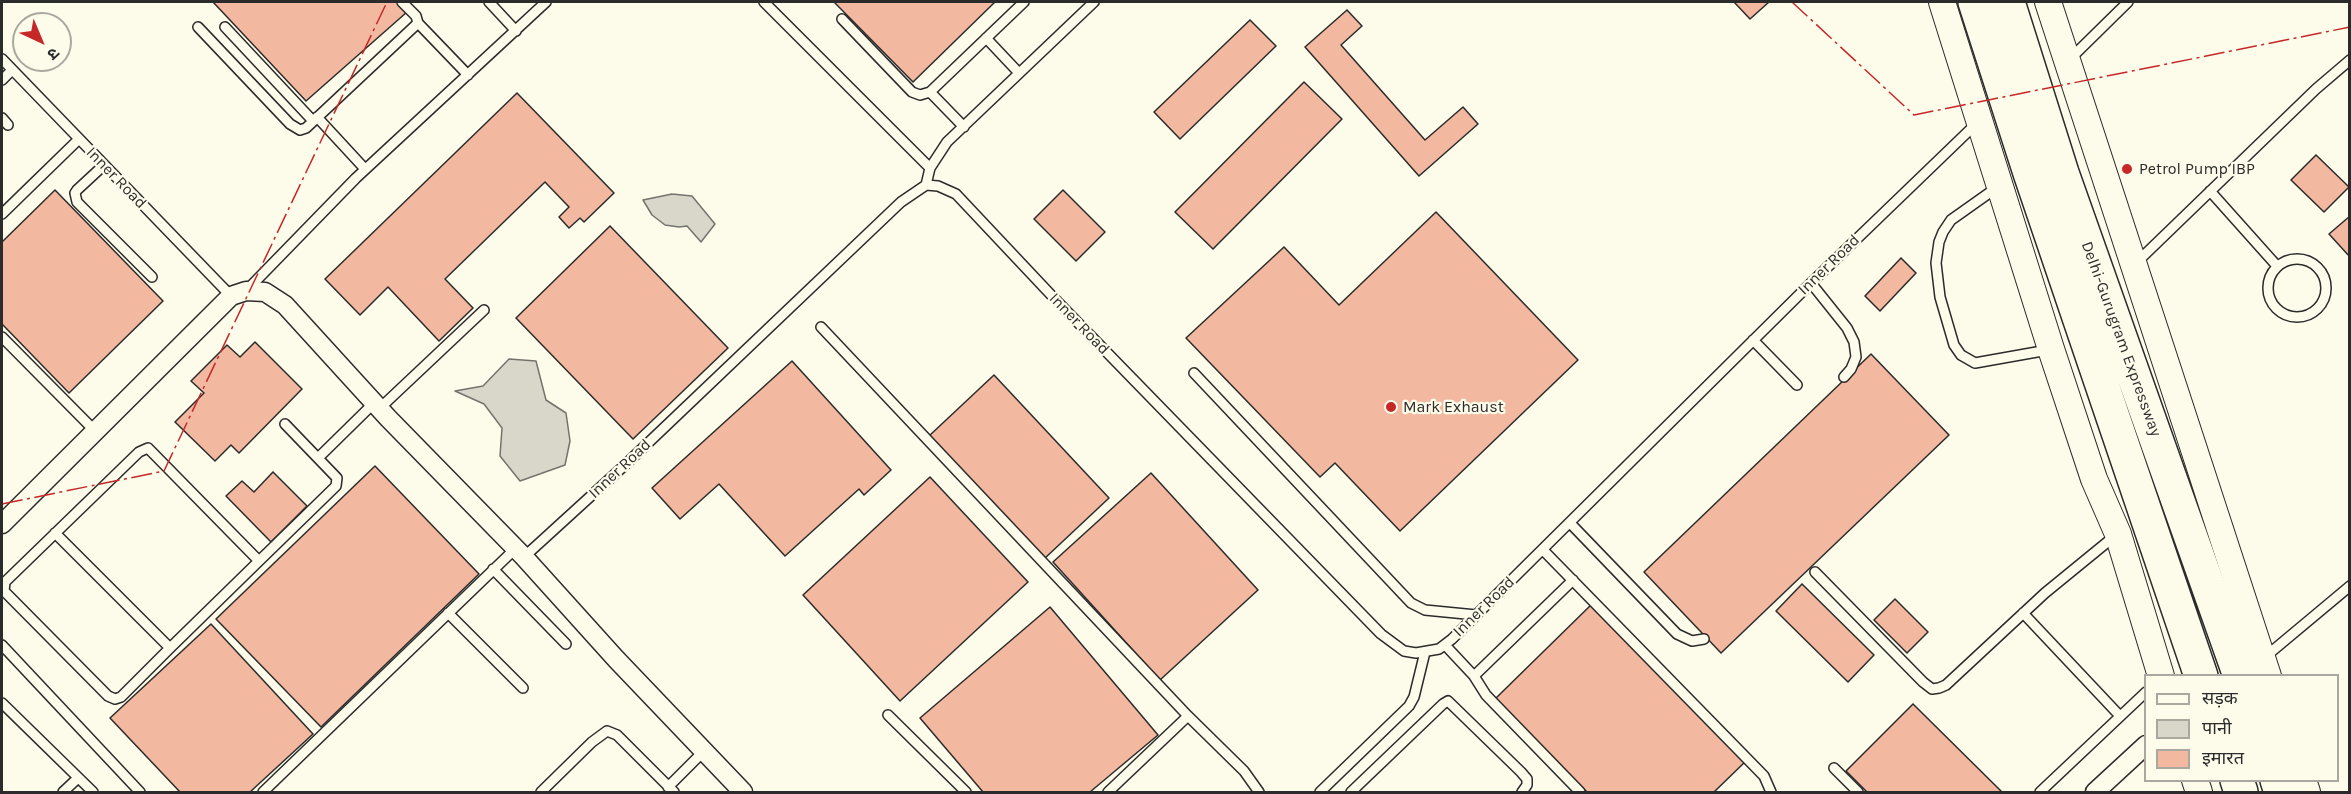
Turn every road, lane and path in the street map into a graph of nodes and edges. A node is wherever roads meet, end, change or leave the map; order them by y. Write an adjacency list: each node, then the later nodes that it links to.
1 (402, 2): 15 (lane)
2 (489, 2): 18 (lane)
3 (546, 2): 18 (lane)
4 (764, 2): 34 (lane)
5 (1024, 2): 19 (lane)
6 (1082, 2): 13 (lane)
7 (1094, 2): 13 (lane)
8 (1942, 2): 30 (main road)
9 (1975, 2): 80 (highway, Delhi-Gurugram Expressway)
10 (2007, 2): 78 (highway, Delhi-Gurugram Expressway)
11 (2048, 2): 22 (main road)
12 (2127, 2): 22 (lane)
13 (1083, 12): 25 (lane)
14 (842, 19): 28 (lane)
15 (418, 23): 26 (lane); 29 (lane)
16 (198, 27): 29 (lane)
17 (225, 27): 29 (lane)
18 (516, 31): 26 (lane)
19 (986, 38): 25 (lane); 28 (lane)
20 (2, 59): 23 (lane, Inner Road)
21 (2349, 60): 38 (lane)
22 (2068, 61): 40 (main road)
23 (12, 70): 27 (lane)
24 (14, 72): 32 (lane, Inner Road)
25 (1019, 73): 31 (lane)
26 (468, 75): 35 (lane)
27 (2, 80)
28 (930, 92): 31 (lane)
29 (315, 119): 35 (lane)
30 (1981, 120): 37 (main road); 43 (lane, Inner Road)
31 (963, 127): 34 (lane)
32 (79, 139): 33 (lane, Inner Road); 39 (lane)
33 (104, 165): 42 (lane); 44 (lane, Inner Road)
34 (930, 168): 36 (lane)
35 (365, 169): 44 (lane)
36 (926, 185): 62 (lane, Inner Road); 77 (lane, Inner Road)
37 (2001, 185): 49 (main road); 49 (lane)
38 (2210, 191): 40 (lane); 41 (lane)
39 (2, 214)
40 (2134, 264): 78 (main road)
41 (2277, 266): 41 (lane)
42 (152, 278)
43 (1810, 283): 48 (lane, Inner Road); 51 (lane)
44 (238, 294): 53 (street); 55 (street)
45 (484, 310): 53 (lane)
46 (821, 327): 86 (lane)
47 (2, 337): 55 (lane)
48 (1753, 340): 52 (lane); 57 (lane, Inner Road)
49 (2051, 349): 60 (main road)
50 (1194, 373): 71 (lane)
51 (1844, 377)
52 (1797, 385)
53 (377, 406): 56 (lane); 62 (street)
54 (285, 424): 56 (lane)
55 (95, 431): 58 (street)
56 (318, 458): 63 (lane)
57 (1570, 523): 61 (lane, Inner Road); 72 (lane)
58 (2, 524)
59 (55, 533): 63 (lane); 67 (lane); 76 (lane)
60 (2118, 534): 70 (lane); 79 (main road)
61 (1543, 550): 66 (lane); 71 (lane, Inner Road)
62 (520, 552): 64 (lane, Inner Road); 91 (street)
63 (259, 561): 76 (lane)
64 (493, 569): 69 (lane, Inner Road); 73 (lane)
65 (1815, 572): 70 (lane)
66 (1573, 580): 81 (lane); 108 (lane)
67 (3, 581): 76 (lane)
68 (2349, 586): 78 (lane)
69 (448, 613): 82 (lane); 98 (lane, Inner Road)
70 (2023, 614): 88 (lane)
71 (1476, 615): 75 (lane, Inner Road)
72 (1704, 639)
73 (566, 644)
74 (2, 645): 97 (lane)
75 (1445, 645): 77 (lane, Inner Road); 81 (lane)
76 (170, 648)
77 (1425, 652): 87 (lane)
78 (2257, 670)
79 (2161, 674)
80 (2201, 674)
81 (1474, 676): 107 (lane)
82 (522, 688)
83 (2144, 693): 88 (lane)
84 (2, 702): 93 (lane)
85 (888, 716): 101 (lane)
86 (1188, 716): 102 (lane); 103 (lane)
87 (1401, 716): 89 (lane); 104 (lane)
88 (2120, 716): 110 (lane)
89 (1415, 730): 105 (lane); 106 (lane)
90 (2144, 746): 111 (street)
91 (704, 751): 94 (lane); 100 (street)
92 (1834, 768): 109 (lane)
93 (78, 778): 95 (lane); 96 (lane)
94 (671, 790): 99 (lane)
95 (63, 792)
96 (93, 792)
97 (140, 792)
98 (263, 792)
99 (541, 792)
100 (743, 792)
101 (966, 792)
102 (1108, 792)
103 (1259, 792)
104 (1320, 792)
105 (1351, 792)
106 (1522, 792)
107 (1580, 792)
108 (1771, 792)
109 (1858, 792)
110 (2040, 792)
111 (2095, 792)

